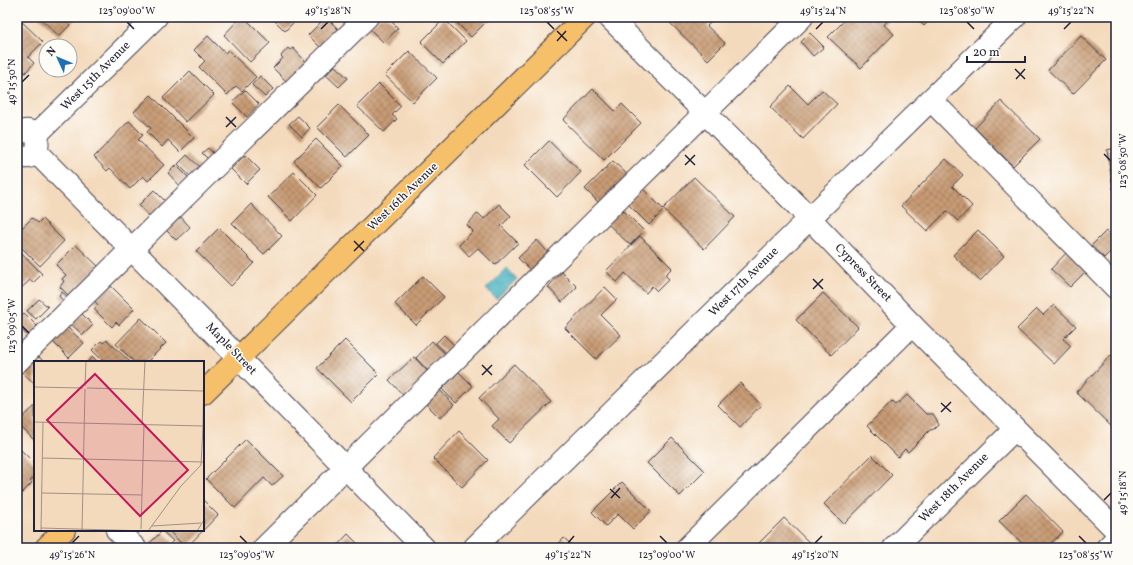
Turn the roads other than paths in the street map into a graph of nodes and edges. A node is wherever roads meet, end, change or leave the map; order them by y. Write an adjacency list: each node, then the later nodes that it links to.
1 (156, 17): 9 (street, West 15th Avenue)
2 (367, 17): 11 (street)
3 (585, 17): 14 (main road, West 16th Avenue)
4 (609, 17): 8 (street, Cypress Street)
5 (802, 17): 8 (street)
6 (1015, 17): 7 (street, West 17th Avenue)
7 (931, 100): 10 (street, West 17th Avenue); 12 (street)
8 (705, 113): 10 (street, Cypress Street); 18 (street)
9 (23, 140): 11 (street, Maple Street)
10 (810, 218): 13 (street, Cypress Street); 27 (street, West 17th Avenue)
11 (132, 249): 14 (street, Maple Street); 15 (street)
12 (1116, 288)
13 (912, 325): 17 (street, Cypress Street); 28 (street)
14 (239, 358): 16 (main road, West 16th Avenue); 18 (street, Maple Street)
15 (17, 362)
16 (204, 392)
17 (1015, 429): 19 (street, Cypress Street); 29 (street, West 18th Avenue)
18 (345, 467): 25 (street); 26 (street, Maple Street)
19 (1116, 530)
20 (63, 531): 23 (main road)
21 (118, 531): 24 (street)
22 (1116, 539): 30 (street)
23 (46, 548)
24 (134, 548)
25 (264, 548)
26 (424, 548)
27 (474, 548)
28 (687, 548)
29 (894, 548)
30 (1107, 548)

